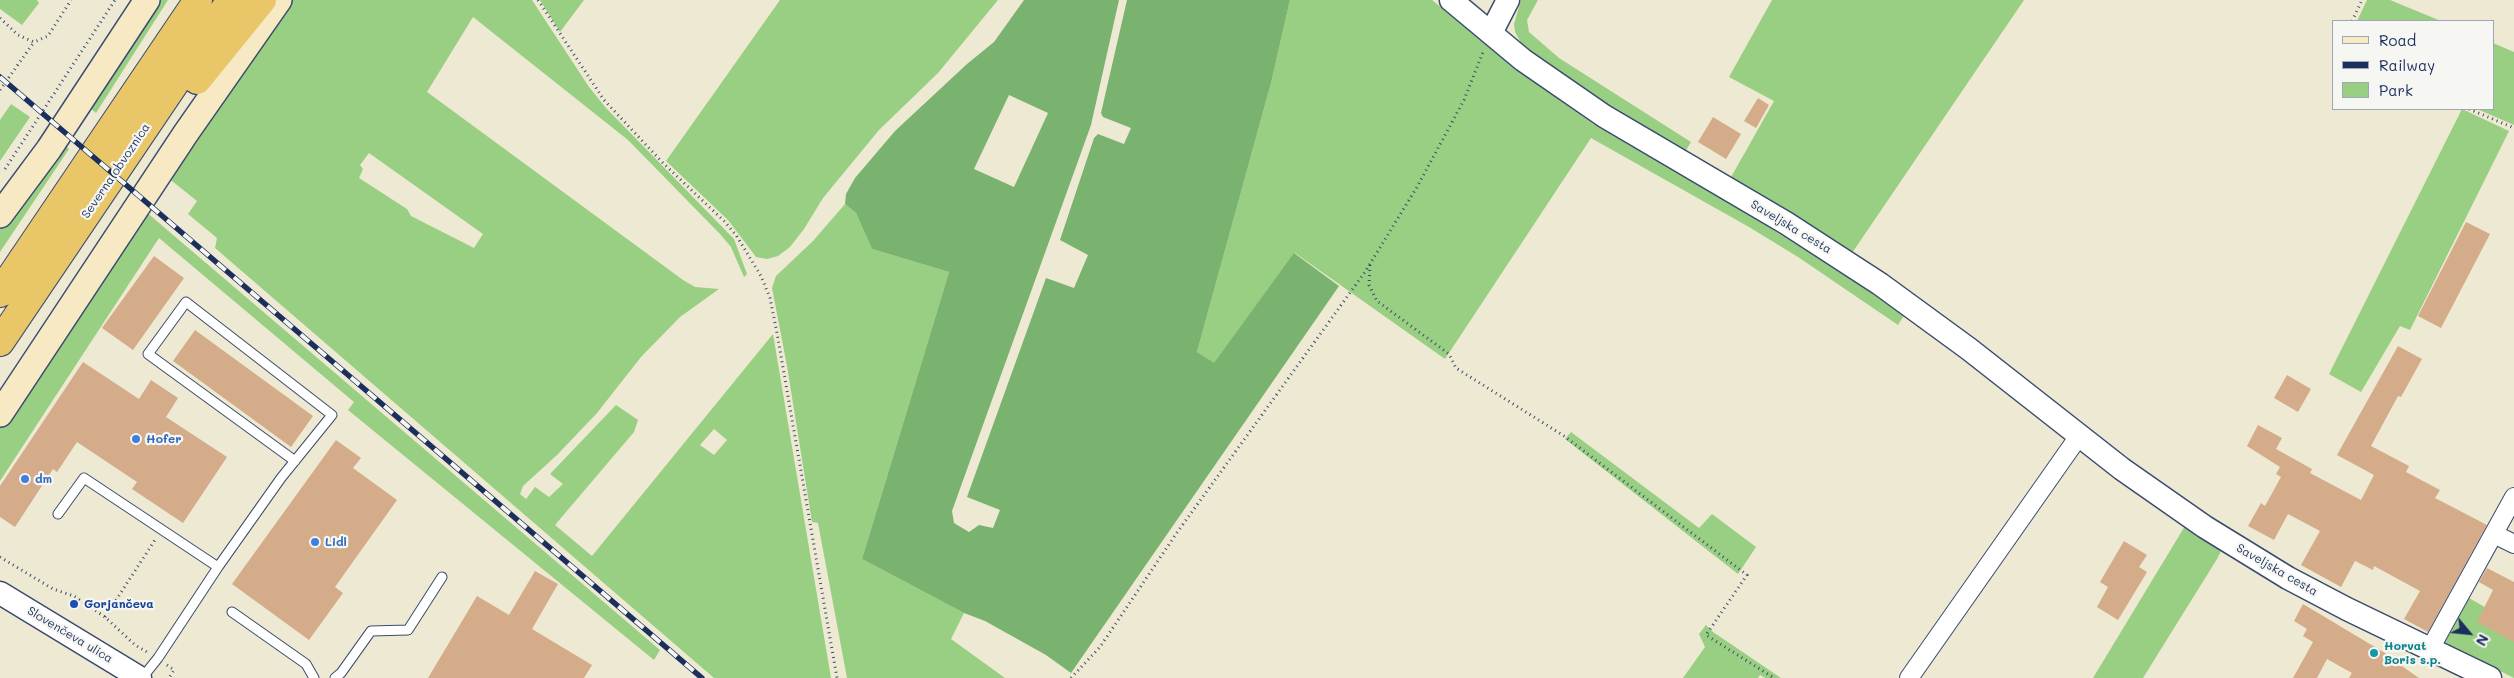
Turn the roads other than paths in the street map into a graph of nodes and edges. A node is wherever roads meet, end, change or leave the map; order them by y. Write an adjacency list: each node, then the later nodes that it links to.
1 (147, 0): 12 (main road)
2 (178, 0): 10 (highway)
3 (198, 0): 10 (highway)
4 (231, 0): 11 (highway, Severna obvoznica)
5 (262, 0): 11 (highway)
6 (280, 0): 15 (main road)
7 (1450, 0): 9 (street, Saveljska cesta)
8 (1508, 0): 9 (street)
9 (1491, 33): 16 (street, Saveljska cesta)
10 (79, 176): 13 (highway)
11 (87, 214): 14 (highway, Severna obvoznica)
12 (0, 215)
13 (0, 292)
14 (0, 342)
15 (0, 414)
16 (2079, 436): 26 (street, Saveljska cesta); 30 (street)
17 (294, 461): 17 (lane); 22 (lane)
18 (2514, 496): 20 (street)
19 (58, 514): 22 (lane)
20 (2494, 534): 21 (street); 26 (street)
21 (2514, 544)
22 (218, 566): 27 (lane)
23 (442, 576): 29 (lane)
24 (0, 593): 27 (street, Slovenčeva ulica)
25 (232, 612): 28 (lane)
26 (2430, 650): 31 (street, Saveljska cesta)
27 (141, 678)
28 (314, 678)
29 (335, 678)
30 (1909, 678)
31 (2490, 678)

